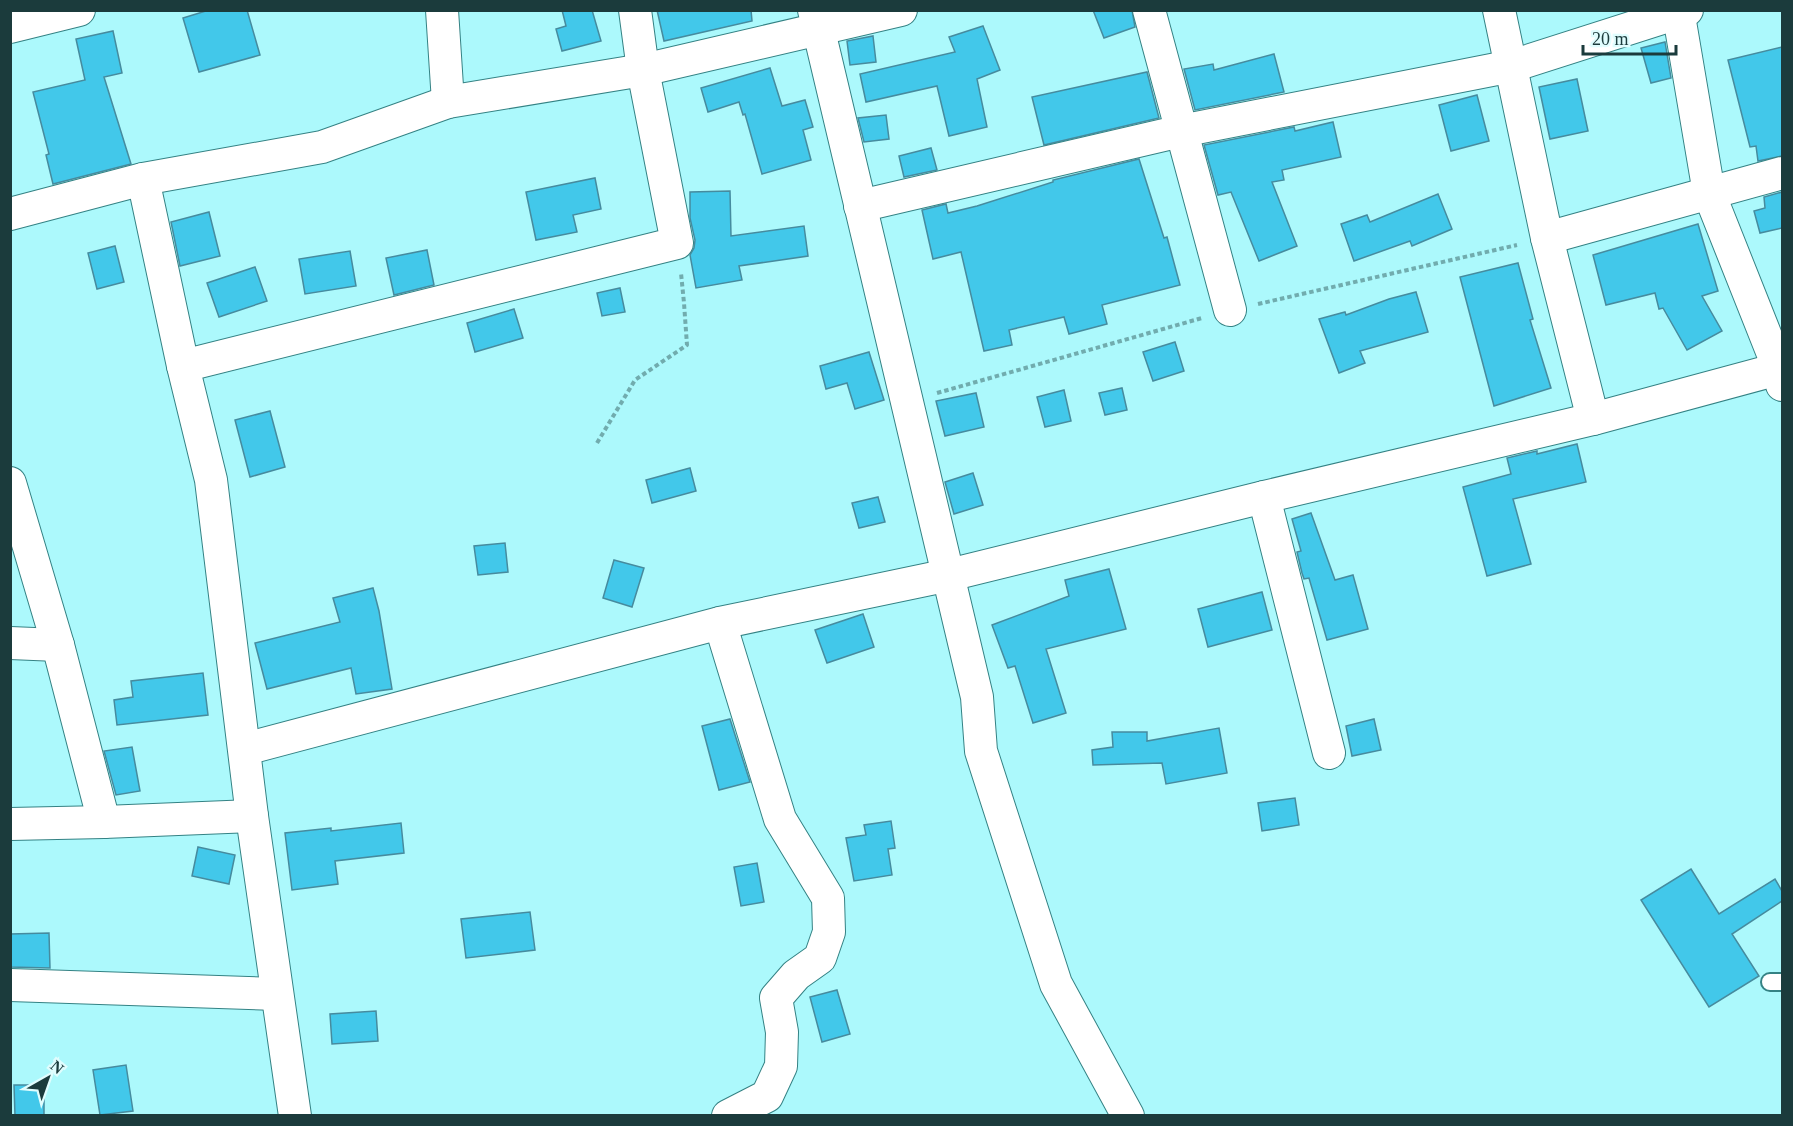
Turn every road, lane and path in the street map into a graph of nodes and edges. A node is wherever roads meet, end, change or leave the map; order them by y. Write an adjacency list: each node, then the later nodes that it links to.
1 (79, 10): 9 (street)
2 (442, 10): 12 (street)
3 (635, 10): 11 (street)
4 (901, 10): 8 (street)
5 (1149, 10): 13 (street)
6 (1499, 10): 10 (street)
7 (1681, 11): 10 (street); 16 (street)
8 (816, 20): 11 (street); 17 (street)
9 (10, 27)
10 (1512, 66): 13 (street); 19 (street)
11 (643, 70): 12 (street); 20 (street)
12 (448, 102): 15 (street)
13 (1181, 130): 17 (street); 21 (street)
14 (1782, 172): 16 (street)
15 (143, 178): 18 (street); 22 (street)
16 (1709, 193): 19 (street); 23 (street)
17 (860, 206): 28 (street)
18 (10, 214)
19 (1547, 238): 24 (street)
20 (677, 243): 22 (street); 25 (path)
21 (1230, 310)
22 (183, 366): 32 (street)
23 (1781, 374): 24 (street)
24 (1593, 420): 27 (street)
25 (597, 443)
26 (10, 483): 31 (street)
27 (1264, 497): 28 (street); 33 (street)
28 (949, 575): 29 (street); 41 (street)
29 (720, 623): 32 (street); 40 (street)
30 (10, 643): 31 (street)
31 (58, 645): 35 (street)
32 (245, 748): 34 (street)
33 (1329, 753)
34 (252, 816): 35 (street); 38 (street)
35 (104, 822): 36 (street)
36 (10, 824)
37 (10, 985): 38 (street)
38 (277, 994): 39 (street)
39 (295, 1116)
40 (728, 1116)
41 (1128, 1116)

